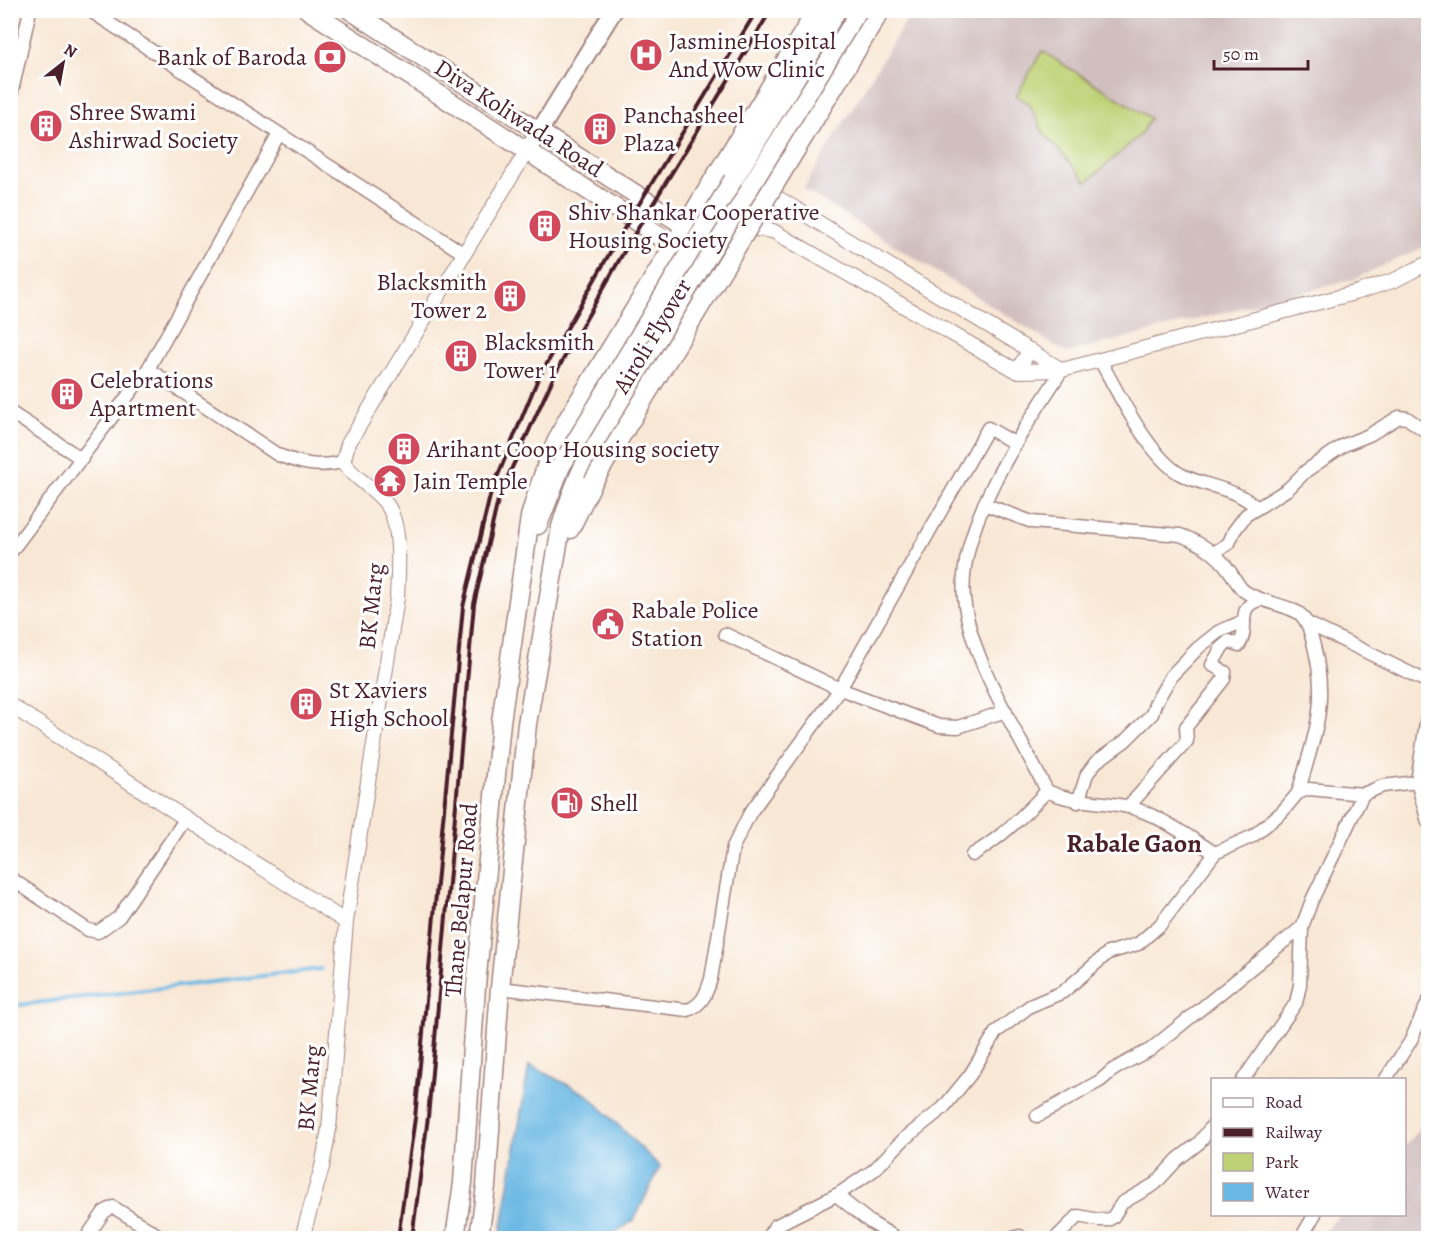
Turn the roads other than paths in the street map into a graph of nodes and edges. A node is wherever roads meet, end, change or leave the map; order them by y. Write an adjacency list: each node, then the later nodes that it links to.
1 (30, 10): 10 (street)
2 (88, 10): 12 (street)
3 (308, 10): 13 (main road, Diva Koliwada Road)
4 (350, 10): 11 (main road, Diva Koliwada Road)
5 (614, 10): 11 (main road)
6 (817, 10): 15 (main road)
7 (837, 10): 35 (main road, Airoli Flyover, bridge)
8 (861, 10): 16 (main road)
9 (881, 10): 14 (main road, Airoli Flyover, bridge)
10 (10, 100)
11 (539, 132): 13 (main road); 15 (main road, Diva Koliwada Road)
12 (279, 134): 18 (street); 23 (street)
13 (527, 151): 17 (main road, Diva Koliwada Road); 18 (street)
14 (768, 192): 21 (street); 36 (main road, Airoli Flyover, bridge)
15 (685, 226): 16 (main road, Diva Koliwada Road); 17 (main road)
16 (721, 234): 20 (main road); 25 (street)
17 (673, 246): 20 (main road, Diva Koliwada Road); 35 (main road)
18 (463, 253): 30 (street)
19 (1428, 263): 22 (street)
20 (704, 265): 36 (main road)
21 (1030, 350): 24 (street); 25 (street)
22 (1100, 360): 24 (street); 32 (street)
23 (148, 369): 29 (street); 30 (street)
24 (1062, 370): 25 (street); 28 (street)
25 (1017, 371)
26 (10, 412): 29 (street)
27 (1428, 433): 32 (street)
28 (1016, 444): 31 (street); 42 (street)
29 (82, 459): 33 (street)
30 (343, 462): 57 (street, BK Marg)
31 (984, 504): 34 (street); 45 (street)
32 (1257, 508): 34 (street)
33 (10, 554)
34 (1214, 554): 37 (street)
35 (524, 567): 70 (main road, Thane Belapur Road)
36 (554, 573): 59 (main road, Thane Belapur Road)
37 (1259, 600): 38 (street); 39 (street)
38 (1244, 621): 50 (street); 51 (street)
39 (1306, 623): 41 (street); 48 (street)
40 (725, 634): 42 (street)
41 (1428, 682)
42 (840, 689): 45 (street); 59 (street)
43 (10, 705): 52 (street)
44 (1428, 710): 46 (street)
45 (1006, 711): 47 (street)
46 (1417, 783): 49 (street); 53 (street)
47 (1047, 791): 50 (street); 55 (street)
48 (1298, 793): 49 (street); 54 (street)
49 (1364, 794): 58 (street)
50 (1078, 802): 51 (street)
51 (1128, 807): 54 (street)
52 (186, 818): 56 (street); 57 (street)
53 (1428, 822)
54 (1215, 853): 65 (street)
55 (972, 855)
56 (10, 878)
57 (346, 922): 69 (street, BK Marg)
58 (1302, 927): 61 (street); 63 (street)
59 (500, 988): 71 (main road, Thane Belapur Road)
60 (1428, 1002): 62 (street)
61 (1244, 1078)
62 (1386, 1078)
63 (1036, 1116)
64 (1211, 1127): 74 (street)
65 (836, 1195): 72 (street); 73 (street)
66 (1314, 1216): 75 (street)
67 (86, 1239): 68 (street)
68 (163, 1239)
69 (302, 1239)
70 (455, 1239)
71 (479, 1239)
72 (767, 1239)
73 (896, 1239)
74 (1056, 1239)
75 (1301, 1239)

